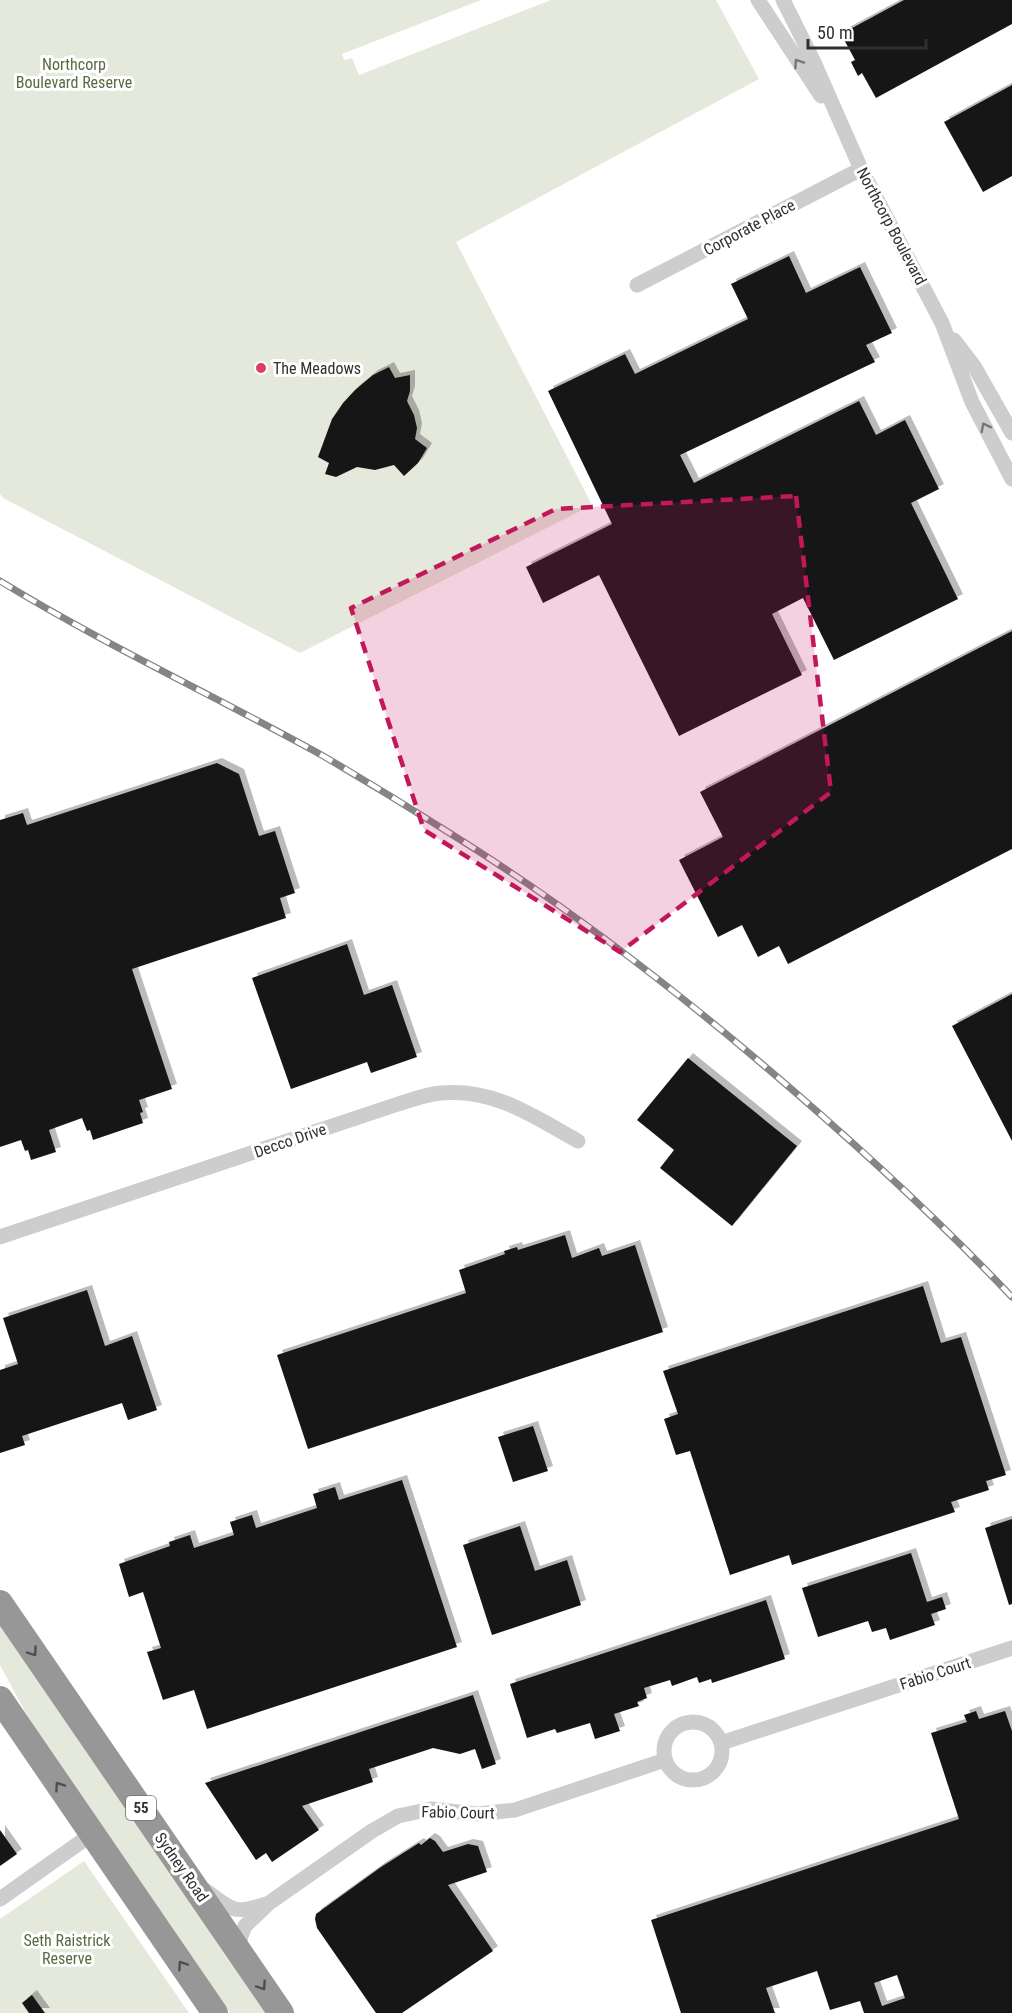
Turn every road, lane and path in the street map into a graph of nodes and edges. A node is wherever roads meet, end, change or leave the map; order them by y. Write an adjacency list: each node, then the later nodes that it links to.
1 (758, 0): 3 (street, Northcorp Boulevard, one-way to 1)
2 (783, 0): 3 (street, Northcorp Boulevard)
3 (843, 129): 4 (street, Northcorp Boulevard)
4 (861, 169): 5 (street, Corporate Place); 6 (street, Northcorp Boulevard)
5 (637, 285)
6 (942, 323): 7 (street, Northcorp Boulevard); 8 (street, Northcorp Boulevard, one-way to 6)
7 (1012, 432)
8 (1012, 479)
9 (578, 1141): 10 (street, Decco Drive)
10 (0, 1237)
11 (0, 1604): 17 (highway, Sydney Road / 55, one-way to 17)
12 (1012, 1648): 14 (street, Fabio Court)
13 (0, 1699): 16 (highway, one-way to 13)
14 (721, 1743): 15 (street); 15 (street)
15 (665, 1760): 19 (street, Fabio Court)
16 (92, 1834): 18 (street); 21 (highway, one-way to 16)
17 (188, 1877): 19 (street, Fabio Court); 20 (highway, Sydney Road / 55)
18 (0, 1899)
19 (269, 1903): 20 (street, Fabio Court)
20 (238, 1950): 22 (highway, Sydney Road / 55, one-way to 22)
21 (215, 2013)
22 (281, 2013)

